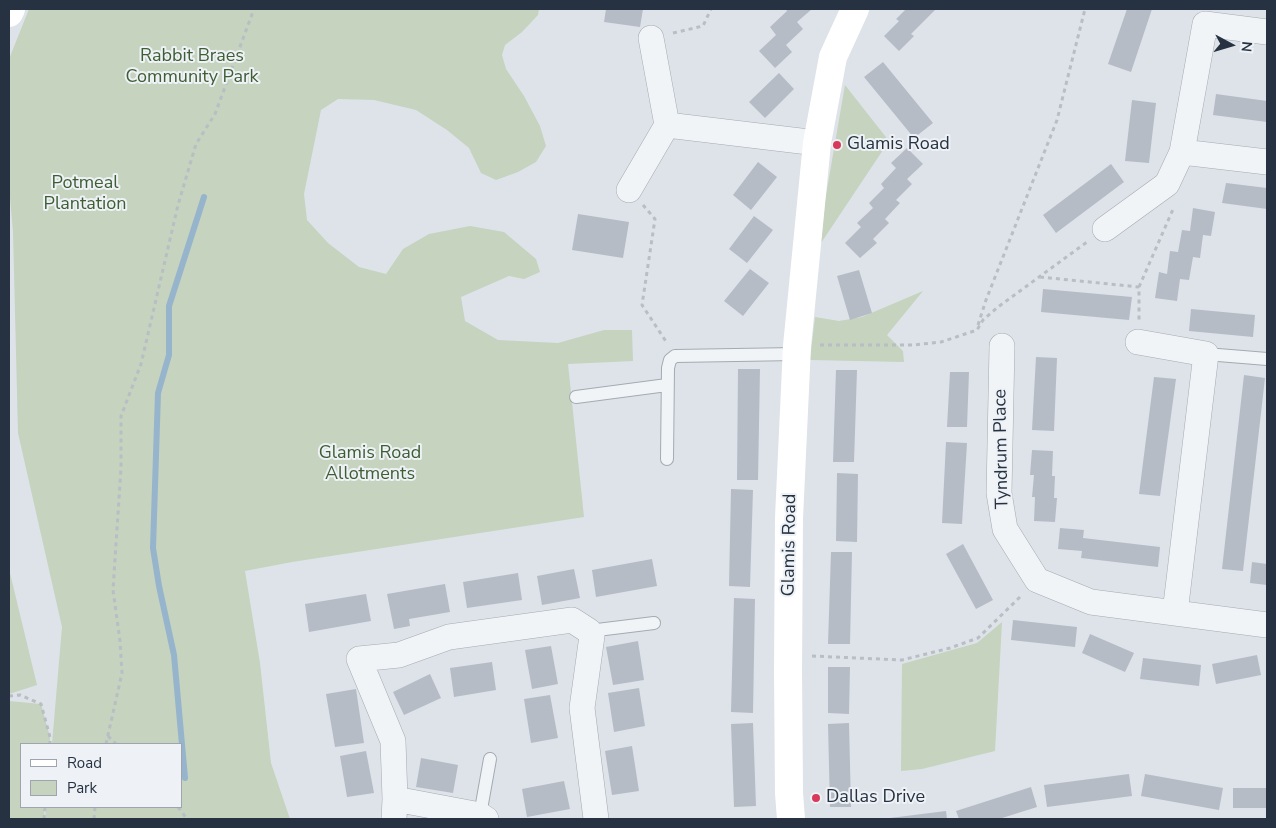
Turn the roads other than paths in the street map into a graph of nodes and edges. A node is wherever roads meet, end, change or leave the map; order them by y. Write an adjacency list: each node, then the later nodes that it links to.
1 (11, 9): 3 (street)
2 (855, 9): 8 (street, Glamis Road)
3 (9, 13)
4 (1205, 16): 5 (street); 9 (street)
5 (1267, 32)
6 (651, 38): 7 (street)
7 (667, 125): 8 (street); 11 (street)
8 (817, 143): 15 (street, Glamis Road)
9 (1182, 152): 10 (street); 12 (street)
10 (1267, 162)
11 (629, 190)
12 (1105, 228)
13 (1138, 342): 16 (street)
14 (1002, 346): 21 (street, Tyndrum Place)
15 (796, 350): 18 (lane); 29 (street, Glamis Road)
16 (1206, 354): 17 (lane); 21 (street)
17 (1267, 359)
18 (667, 385): 19 (lane); 20 (lane)
19 (576, 396)
20 (667, 459)
21 (1175, 613): 23 (street)
22 (654, 623): 24 (lane)
23 (1267, 625)
24 (589, 631): 26 (street); 28 (street)
25 (490, 759): 27 (lane)
26 (395, 809): 27 (street)
27 (483, 817)
28 (596, 819)
29 (790, 819)

